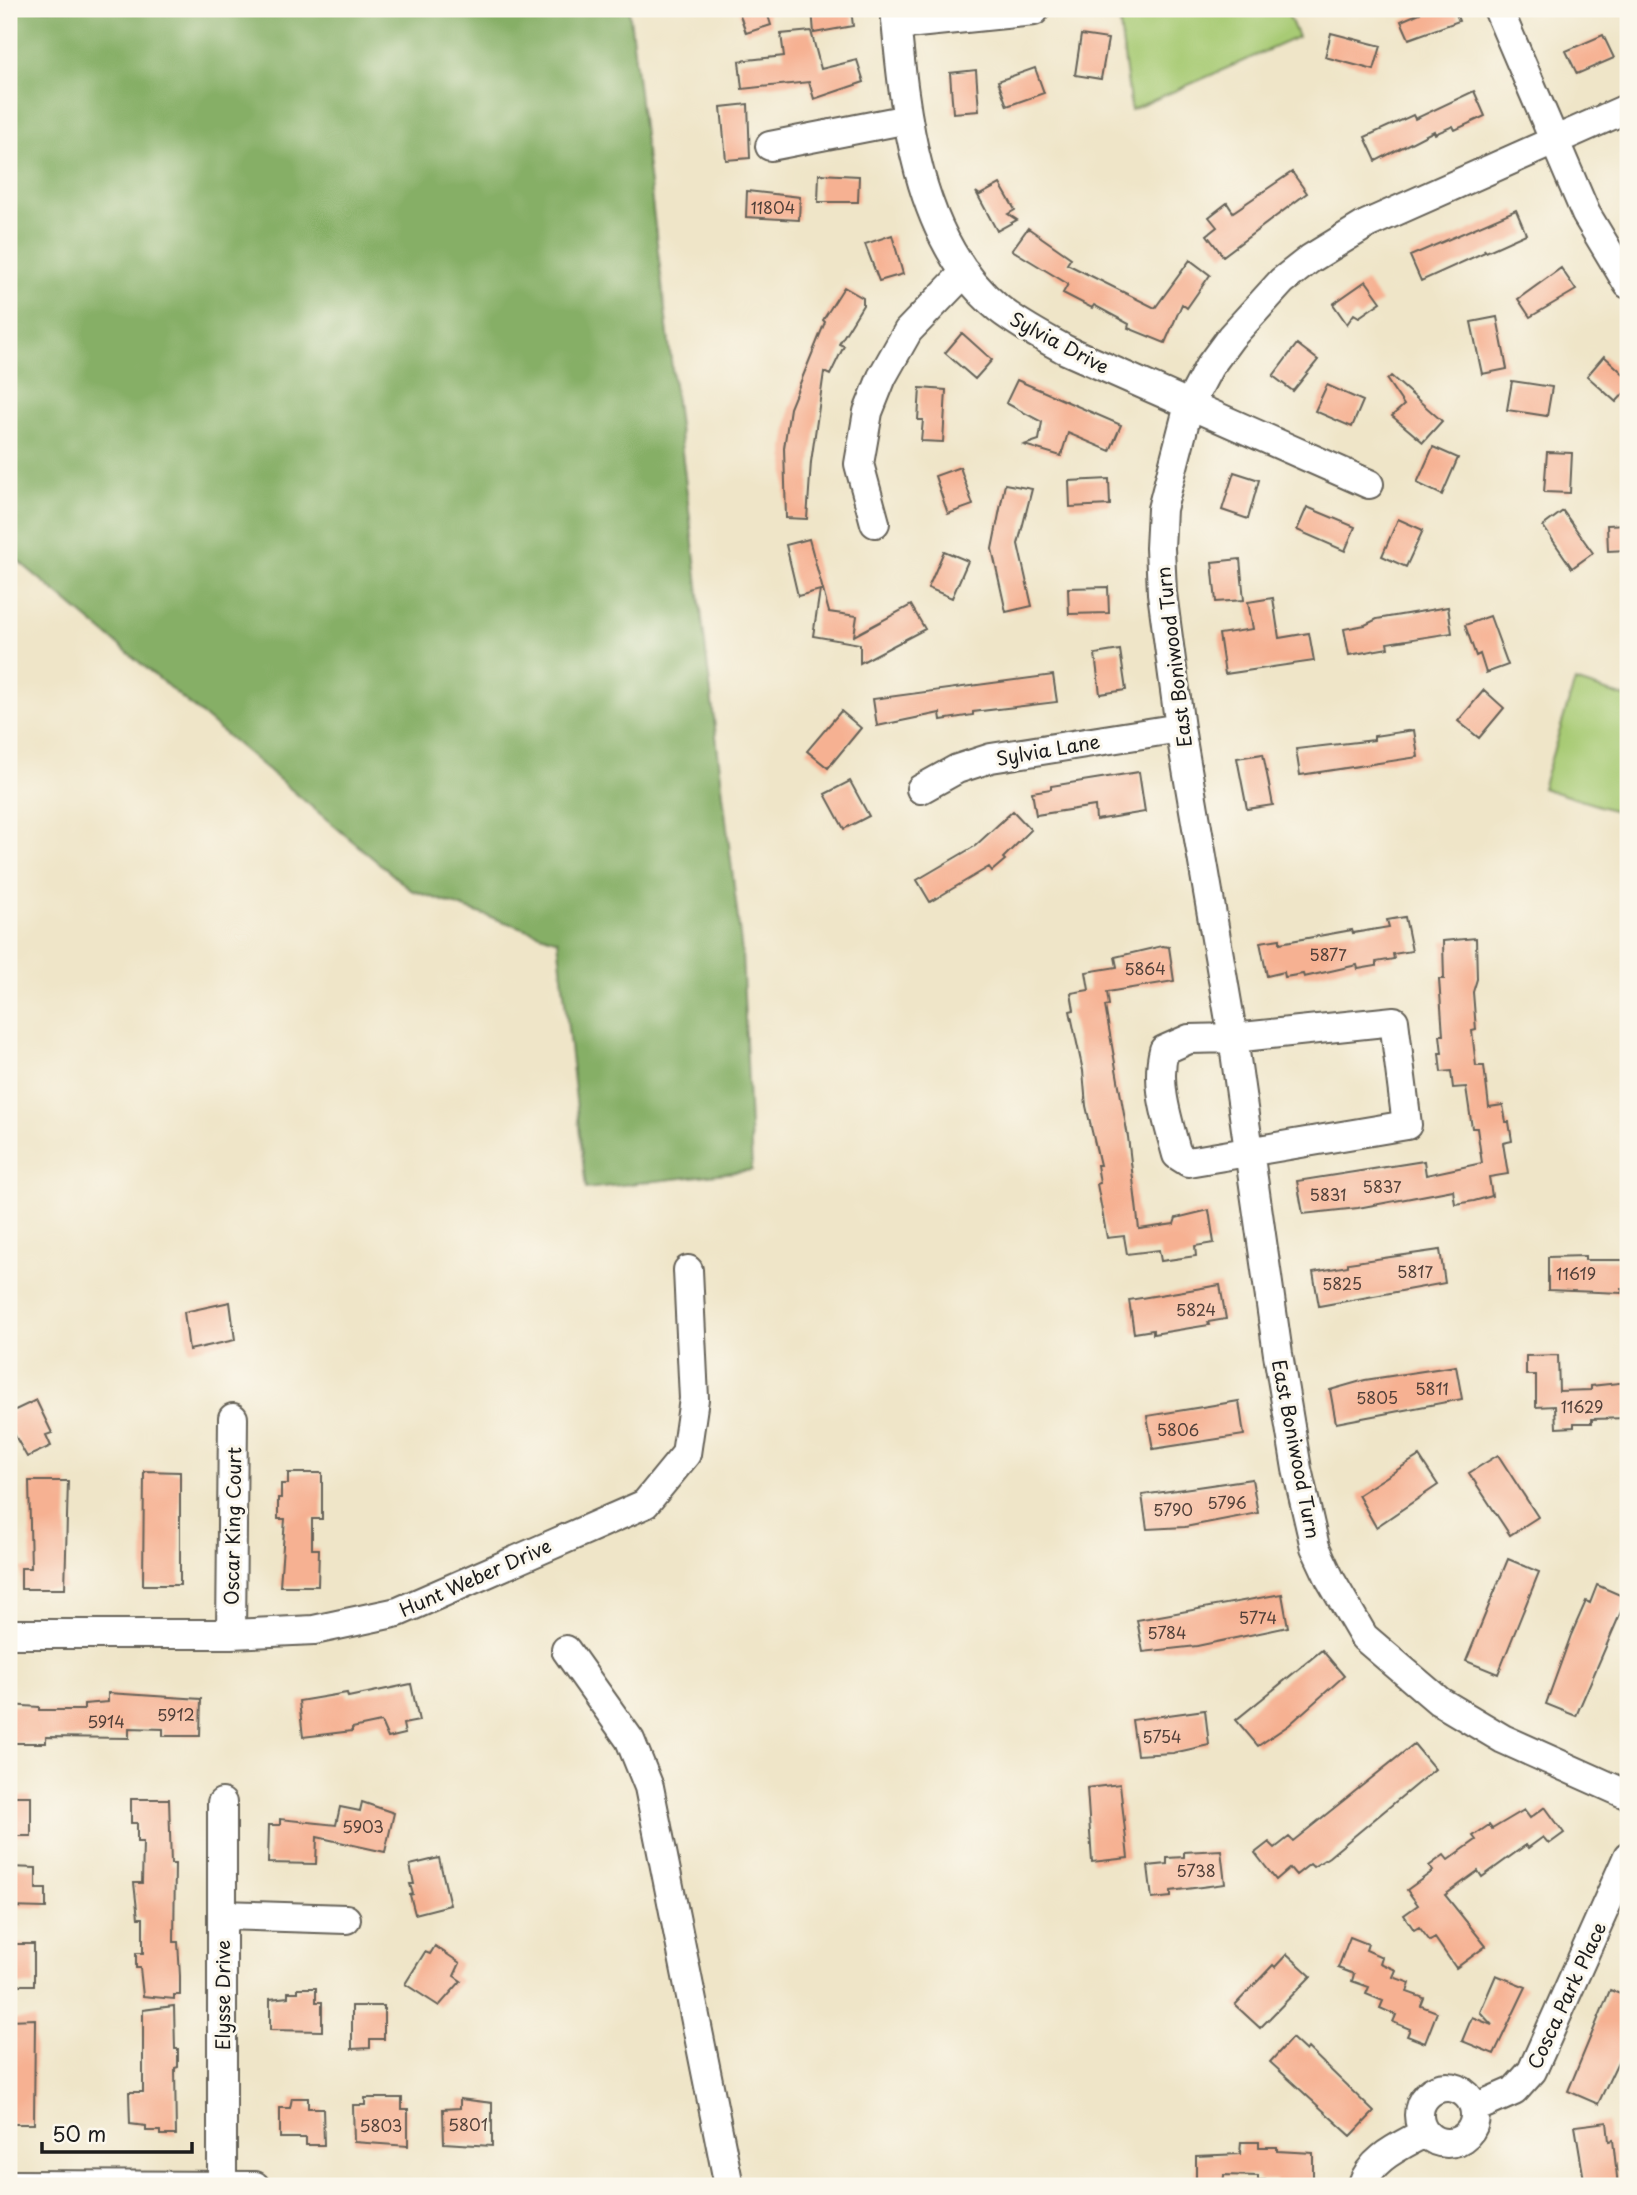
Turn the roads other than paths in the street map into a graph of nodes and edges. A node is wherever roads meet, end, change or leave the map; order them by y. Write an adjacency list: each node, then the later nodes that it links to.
1 (1498, 9): 6 (street)
2 (1034, 11): 3 (street)
3 (896, 17): 5 (street, Sylvia Drive)
4 (1628, 108): 6 (street, East Boniwood Turn)
5 (908, 119): 7 (street); 8 (street, Sylvia Drive)
6 (1555, 138): 9 (street); 10 (street, East Boniwood Turn)
7 (770, 146)
8 (965, 272): 10 (street, Sylvia Drive); 12 (street)
9 (1628, 284)
10 (1189, 405): 11 (street, Sylvia Drive); 13 (street, East Boniwood Turn)
11 (1368, 484)
12 (875, 523)
13 (1180, 728): 14 (street, Sylvia Lane); 15 (street, East Boniwood Turn)
14 (921, 789)
15 (1233, 1038): 16 (street, East Boniwood Turn); 16 (street); 16 (street)
16 (1247, 1150): 22 (street, East Boniwood Turn)
17 (688, 1270): 20 (street, Hunt Weber Drive)
18 (233, 1418): 20 (street, Oscar King Court)
19 (9, 1634): 20 (street, Hunt Weber Drive)
20 (231, 1634)
21 (566, 1650): 32 (street)
22 (1628, 1795)
23 (222, 1803): 25 (street, Elysse Drive)
24 (1628, 1856): 27 (street, Cosca Park Place)
25 (222, 1915): 26 (street); 30 (street, Elysse Drive)
26 (346, 1919)
27 (1475, 2108): 28 (street); 28 (street)
28 (1424, 2133): 33 (street)
29 (9, 2185): 30 (street)
30 (222, 2186): 31 (street)
31 (255, 2186)
32 (729, 2186)
33 (1362, 2186)

